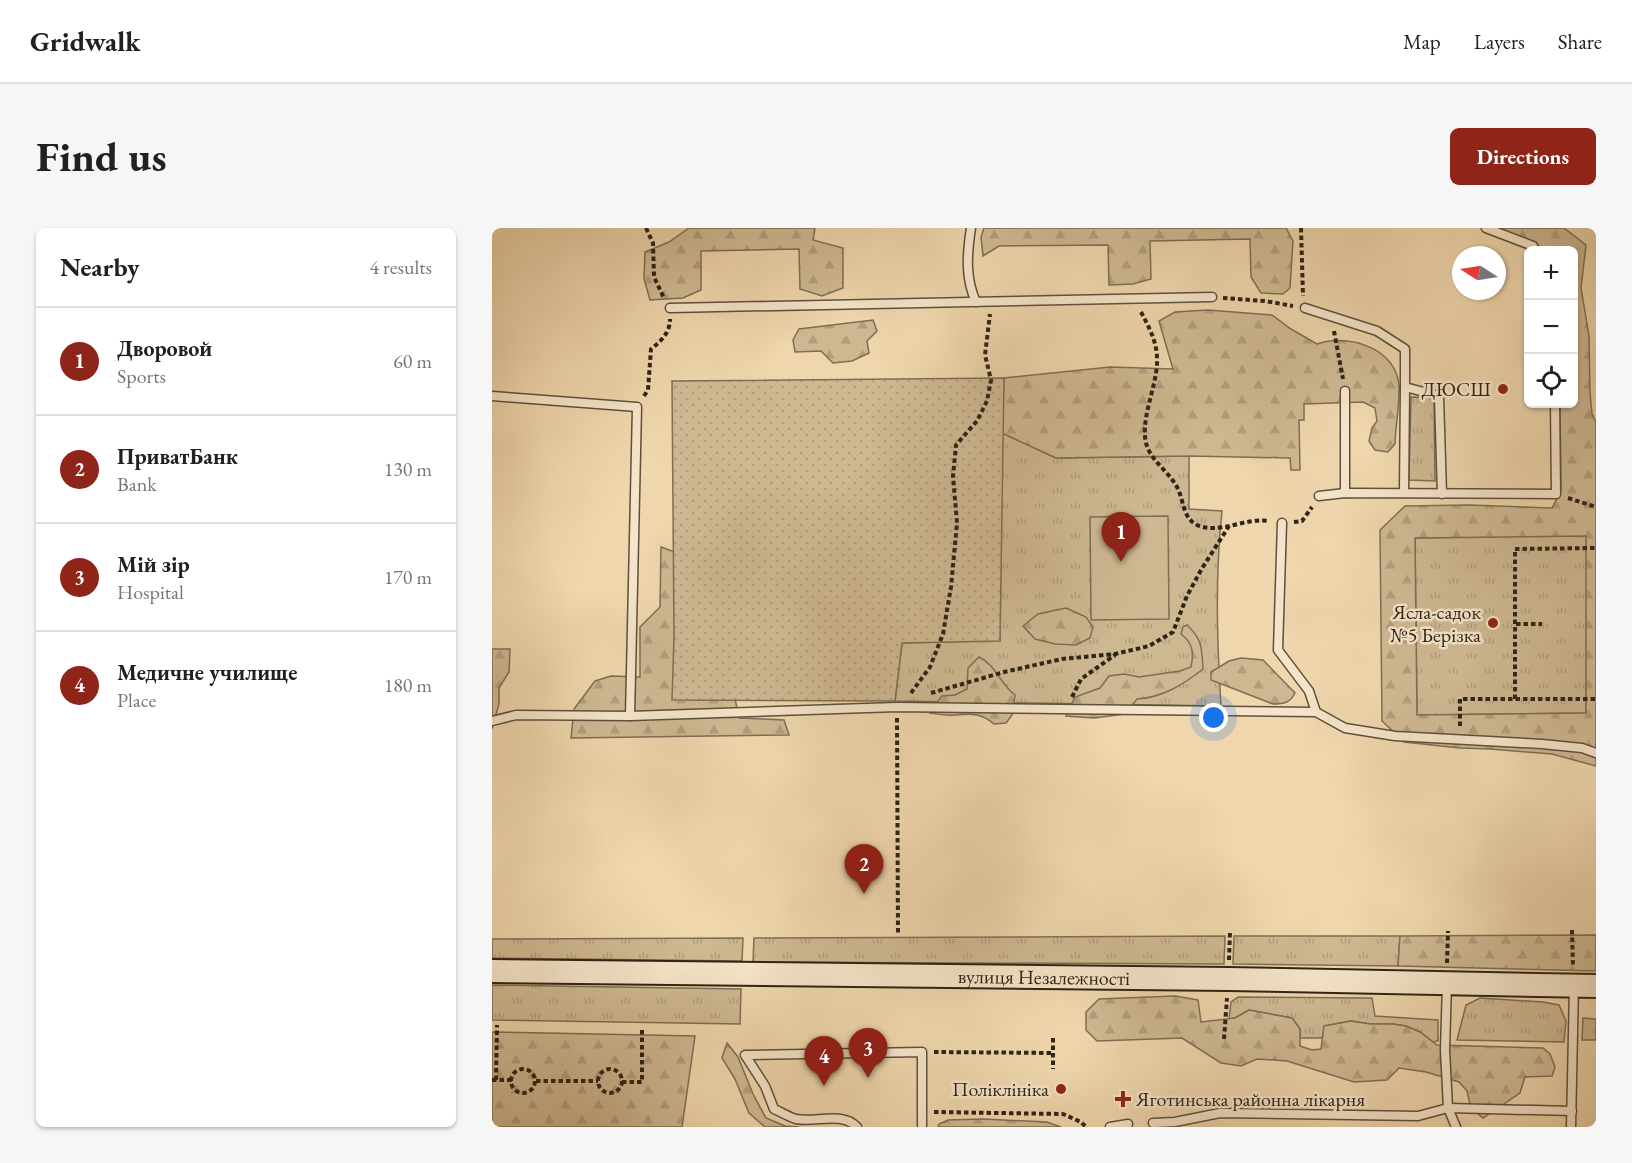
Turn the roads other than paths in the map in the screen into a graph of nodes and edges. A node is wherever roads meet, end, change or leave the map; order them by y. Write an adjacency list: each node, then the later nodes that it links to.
1 (971, 228): 5 (lane)
2 (1486, 228): 3 (lane)
3 (1533, 246)
4 (1212, 297): 5 (lane)
5 (976, 302): 6 (lane)
6 (670, 308)
7 (1305, 308): 8 (lane)
8 (1405, 387): 13 (lane); 14 (lane)
9 (1345, 391): 12 (lane)
10 (492, 396): 18 (lane)
11 (1555, 408): 14 (lane)
12 (1345, 493): 13 (lane); 15 (lane)
13 (1404, 493): 14 (lane)
14 (1442, 494)
15 (1319, 496)
16 (1282, 523): 17 (lane)
17 (1316, 712): 18 (lane); 20 (lane)
18 (630, 716): 19 (lane)
19 (492, 721)
20 (1596, 753)
21 (492, 971): 22 (main road, вулиця Незалежності)
22 (1447, 983): 23 (main road, вулиця Незалежності); 24 (lane)
23 (1585, 986): 25 (lane)
24 (1448, 1108): 25 (lane); 26 (lane); 31 (lane)
25 (1572, 1111): 32 (lane)
26 (1153, 1123)
27 (1128, 1124): 30 (lane)
28 (856, 1127): 29 (lane)
29 (922, 1127)
30 (1110, 1127)
31 (1456, 1127)
32 (1571, 1127)

